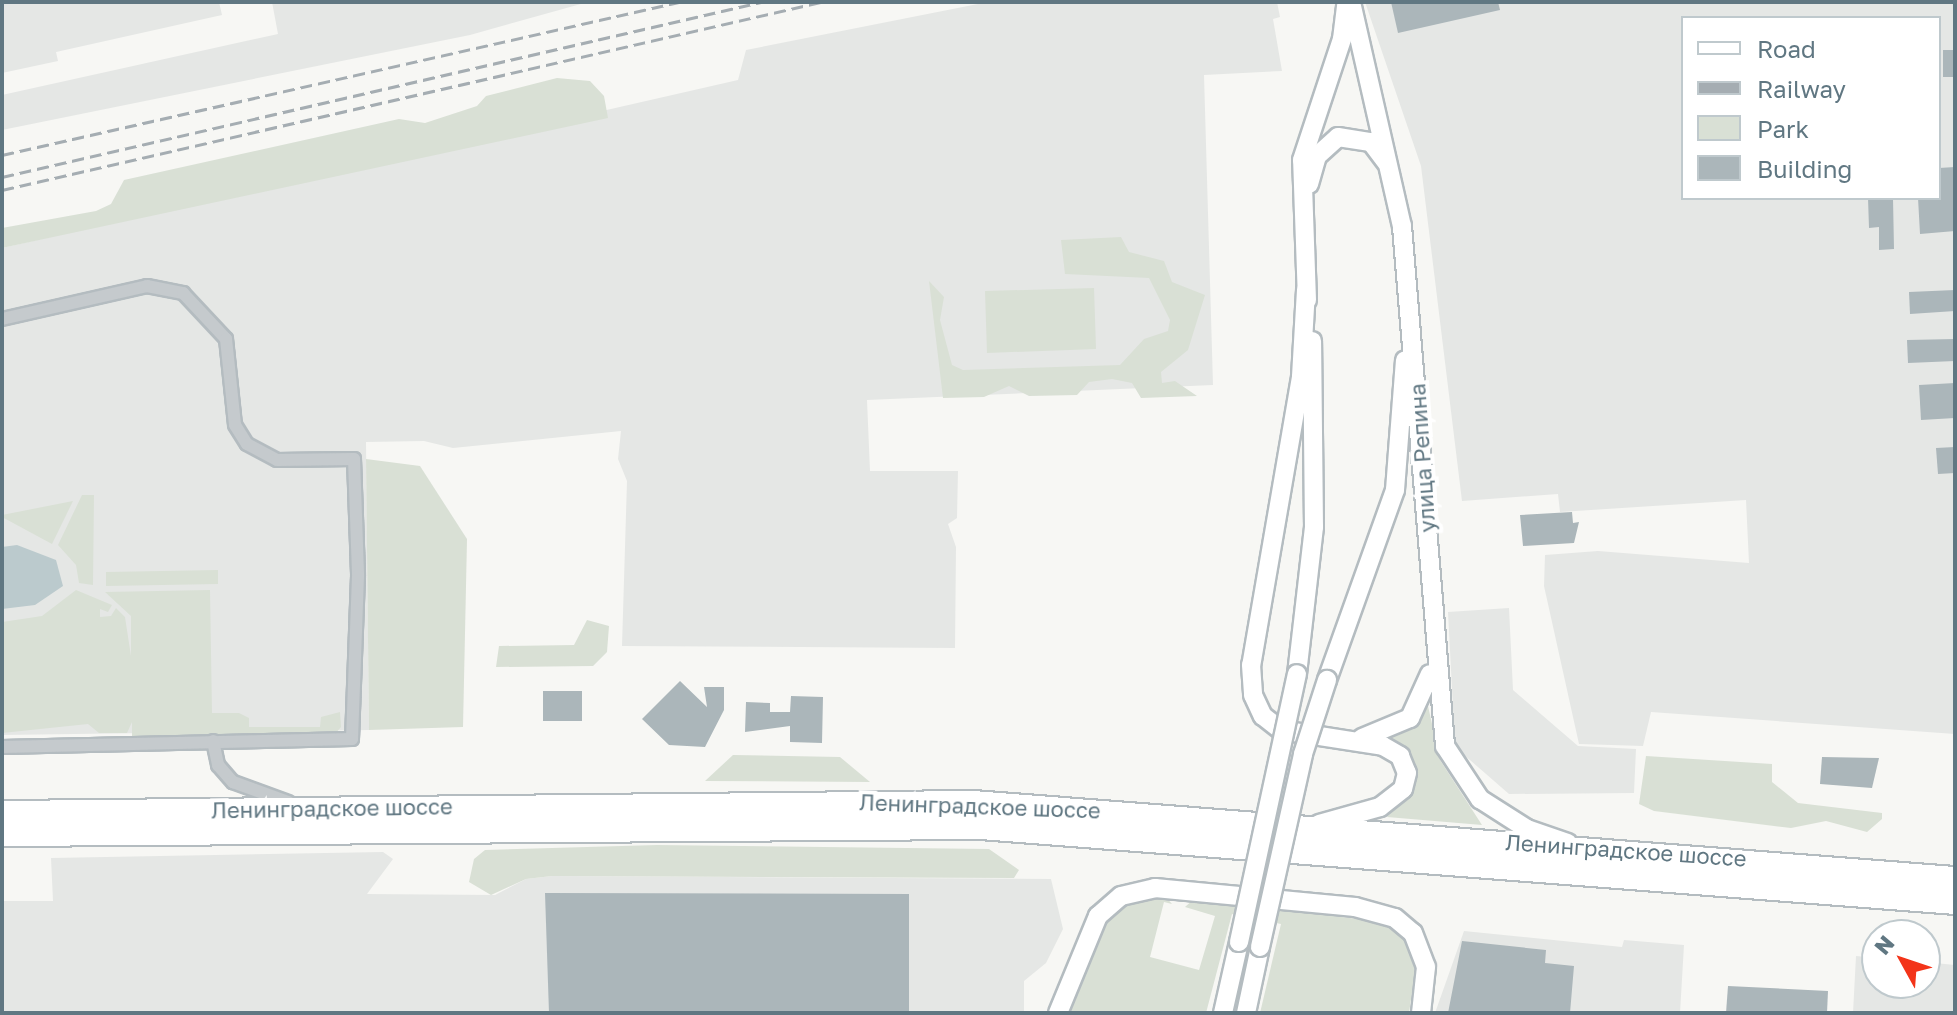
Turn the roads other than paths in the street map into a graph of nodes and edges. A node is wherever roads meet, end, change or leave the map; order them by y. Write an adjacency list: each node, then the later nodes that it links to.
1 (1349, 2): 2 (street, улица Репина); 3 (street)
2 (1393, 179): 3 (street); 5 (street, улица Репина)
3 (1304, 225): 4 (street)
4 (1306, 290): 8 (street); 19 (street, bridge)
5 (1407, 310): 7 (street, улица Репина); 20 (street, bridge)
6 (2, 319): 9 (street)
7 (1434, 656): 8 (street); 15 (street, улица Репина)
8 (1355, 739): 13 (street)
9 (213, 741): 10 (street); 11 (street)
10 (2, 747)
11 (310, 808): 12 (highway, Ленинградское шоссе); 13 (highway, Ленинградское шоссе)
12 (2, 813)
13 (1311, 826): 15 (highway, Ленинградское шоссе)
14 (2, 834): 17 (highway, Ленинградское шоссе)
15 (1578, 847): 16 (highway, Ленинградское шоссе)
16 (1955, 879)
17 (1955, 902)
18 (1058, 1013): 21 (street)
19 (1223, 1013)
20 (1246, 1013)
21 (1421, 1013)

